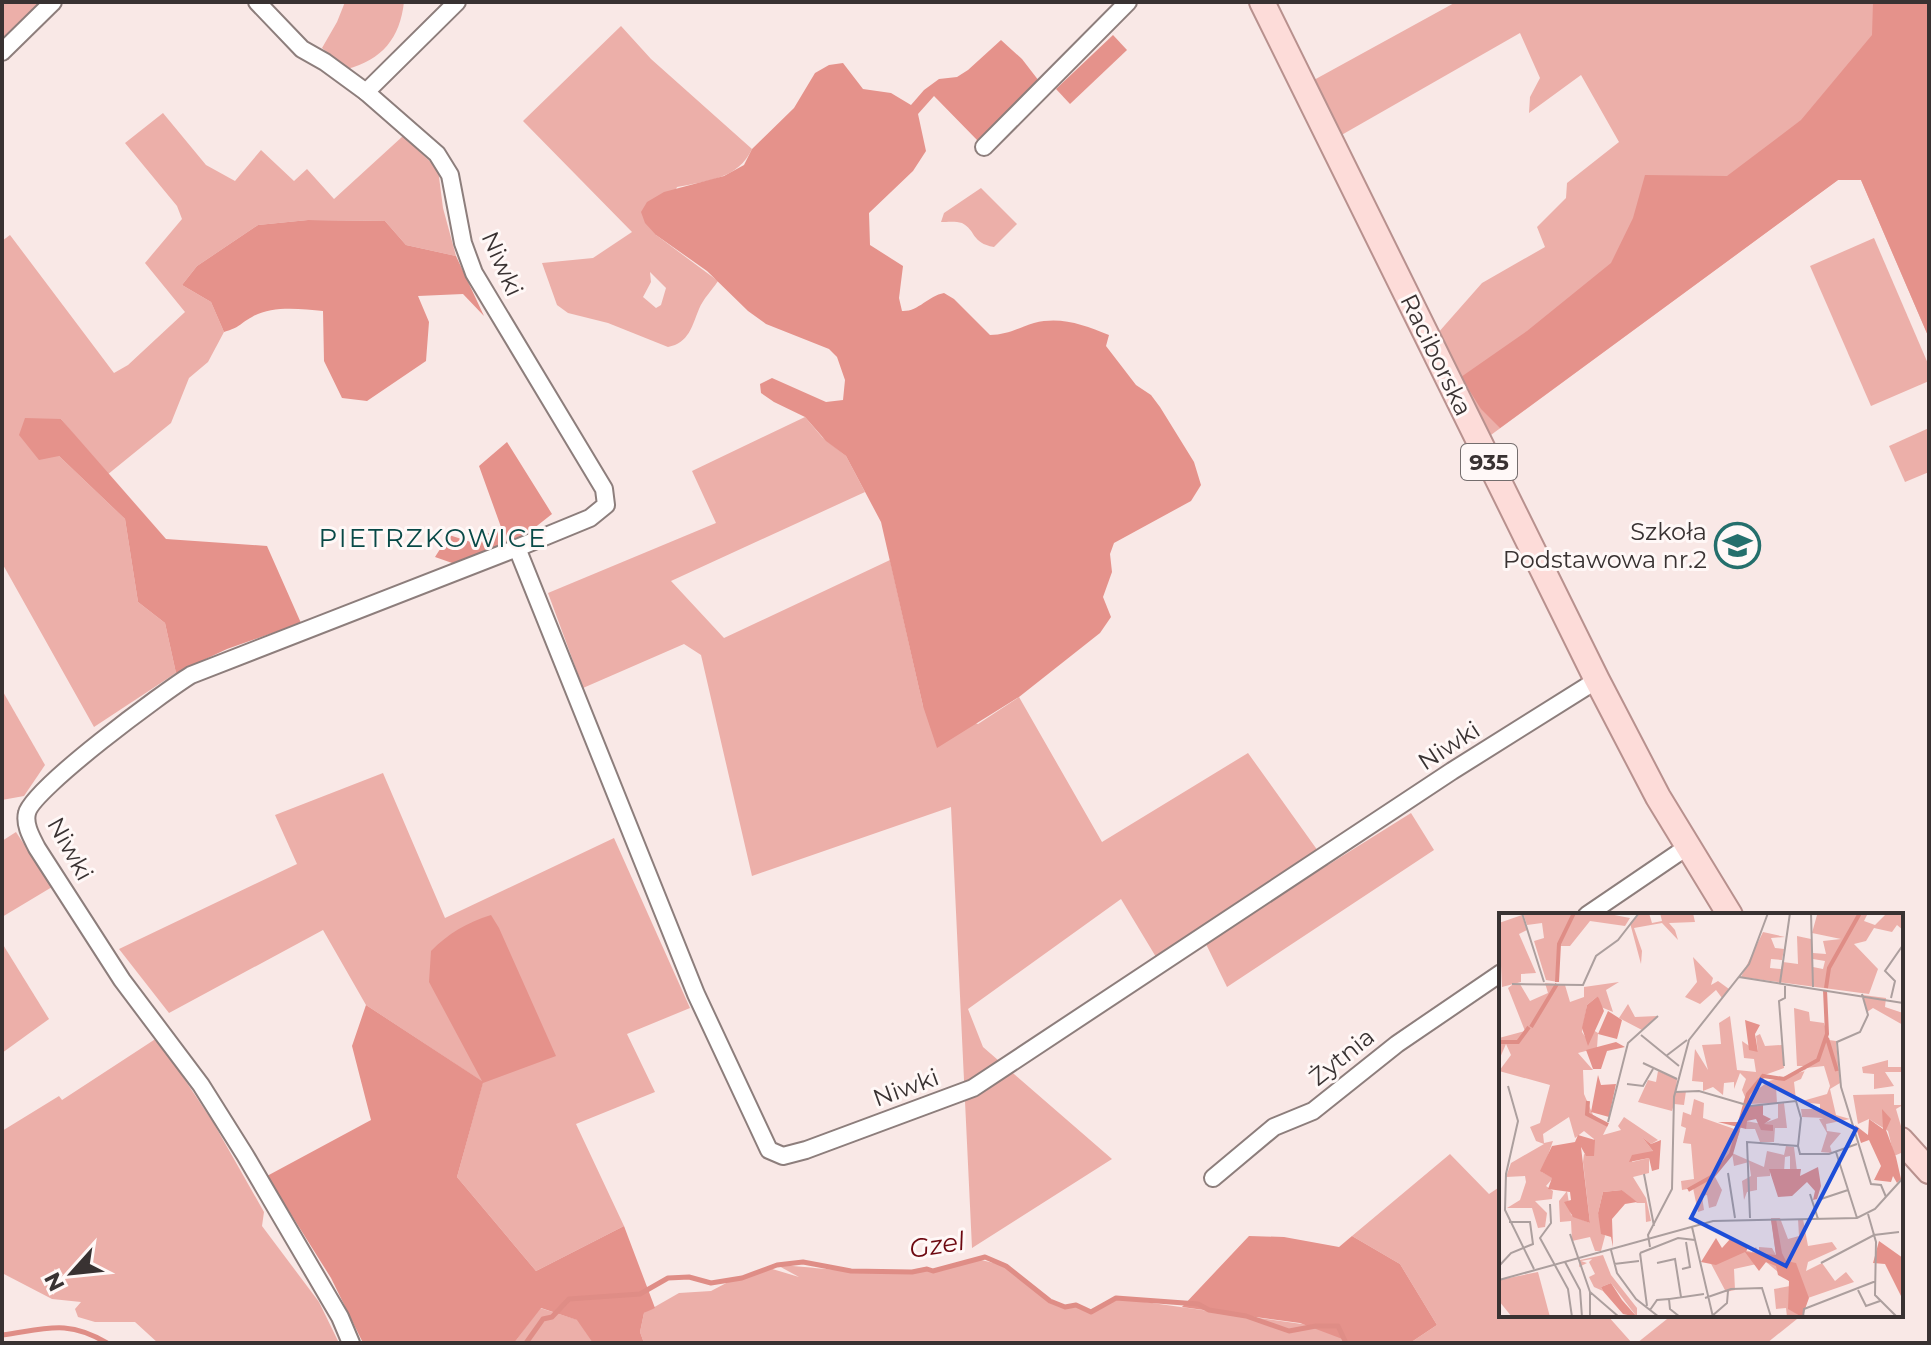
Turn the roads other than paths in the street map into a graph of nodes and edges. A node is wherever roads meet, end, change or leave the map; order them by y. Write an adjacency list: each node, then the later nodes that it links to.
1 (53, 2): 6 (street)
2 (257, 2): 7 (street, Niwki)
3 (457, 2): 7 (street)
4 (1128, 2): 8 (street)
5 (1262, 2): 10 (main road, Raciborska / 935)
6 (2, 52)
7 (366, 92): 9 (street, Niwki)
8 (984, 147)
9 (517, 548): 10 (street, Niwki); 18 (street, Niwki)
10 (1597, 680): 11 (main road, Raciborska / 935)
11 (1687, 847): 12 (street); 13 (main road, Raciborska / 935)
12 (1590, 913)
13 (1729, 913)
14 (1499, 974): 17 (street, Żytnia)
15 (1903, 1142): 16 (main road)
16 (1929, 1171)
17 (1213, 1178)
18 (351, 1343)

